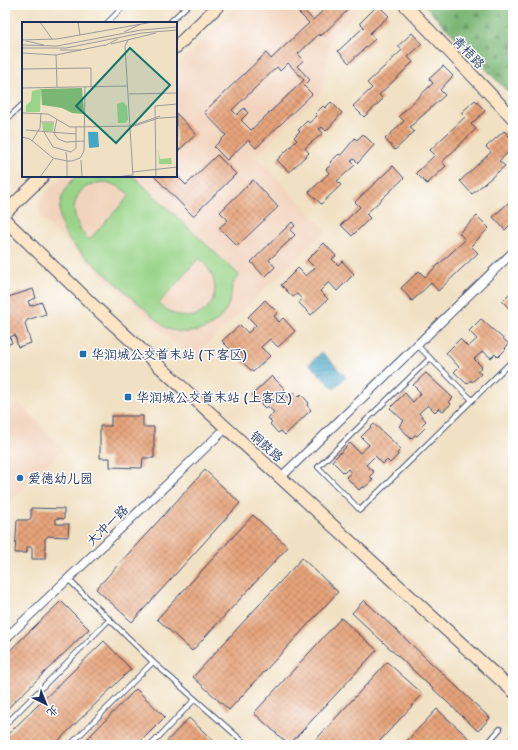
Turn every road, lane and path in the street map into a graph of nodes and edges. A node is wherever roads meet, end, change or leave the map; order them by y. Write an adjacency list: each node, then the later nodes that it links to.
1 (125, 5): 5 (lane)
2 (188, 5): 6 (lane)
3 (219, 5): 7 (main road)
4 (405, 5): 9 (main road, 青梧路)
5 (108, 22)
6 (170, 22)
7 (177, 46)
8 (22, 105): 10 (lane)
9 (513, 118)
10 (5, 121)
11 (42, 177): 12 (main road)
12 (5, 213)
13 (5, 220): 19 (main road, 铜鼓路)
14 (513, 252): 15 (street)
15 (417, 345): 16 (lane); 20 (street)
16 (430, 358): 18 (lane); 18 (lane)
17 (513, 360): 18 (lane)
18 (472, 400)
19 (226, 428): 20 (main road, 铜鼓路); 21 (street, 大冲一路)
20 (280, 478): 25 (main road, 铜鼓路)
21 (68, 579): 22 (lane); 23 (street, 大冲一路)
22 (110, 619): 24 (lane); 27 (lane)
23 (5, 638)
24 (153, 662): 26 (lane); 30 (lane)
25 (513, 691)
26 (194, 700): 29 (lane); 31 (lane)
27 (5, 725)
28 (500, 729): 34 (lane)
29 (241, 740): 32 (lane); 33 (lane)
30 (70, 745)
31 (151, 745)
32 (236, 745)
33 (247, 745)
34 (486, 745)

